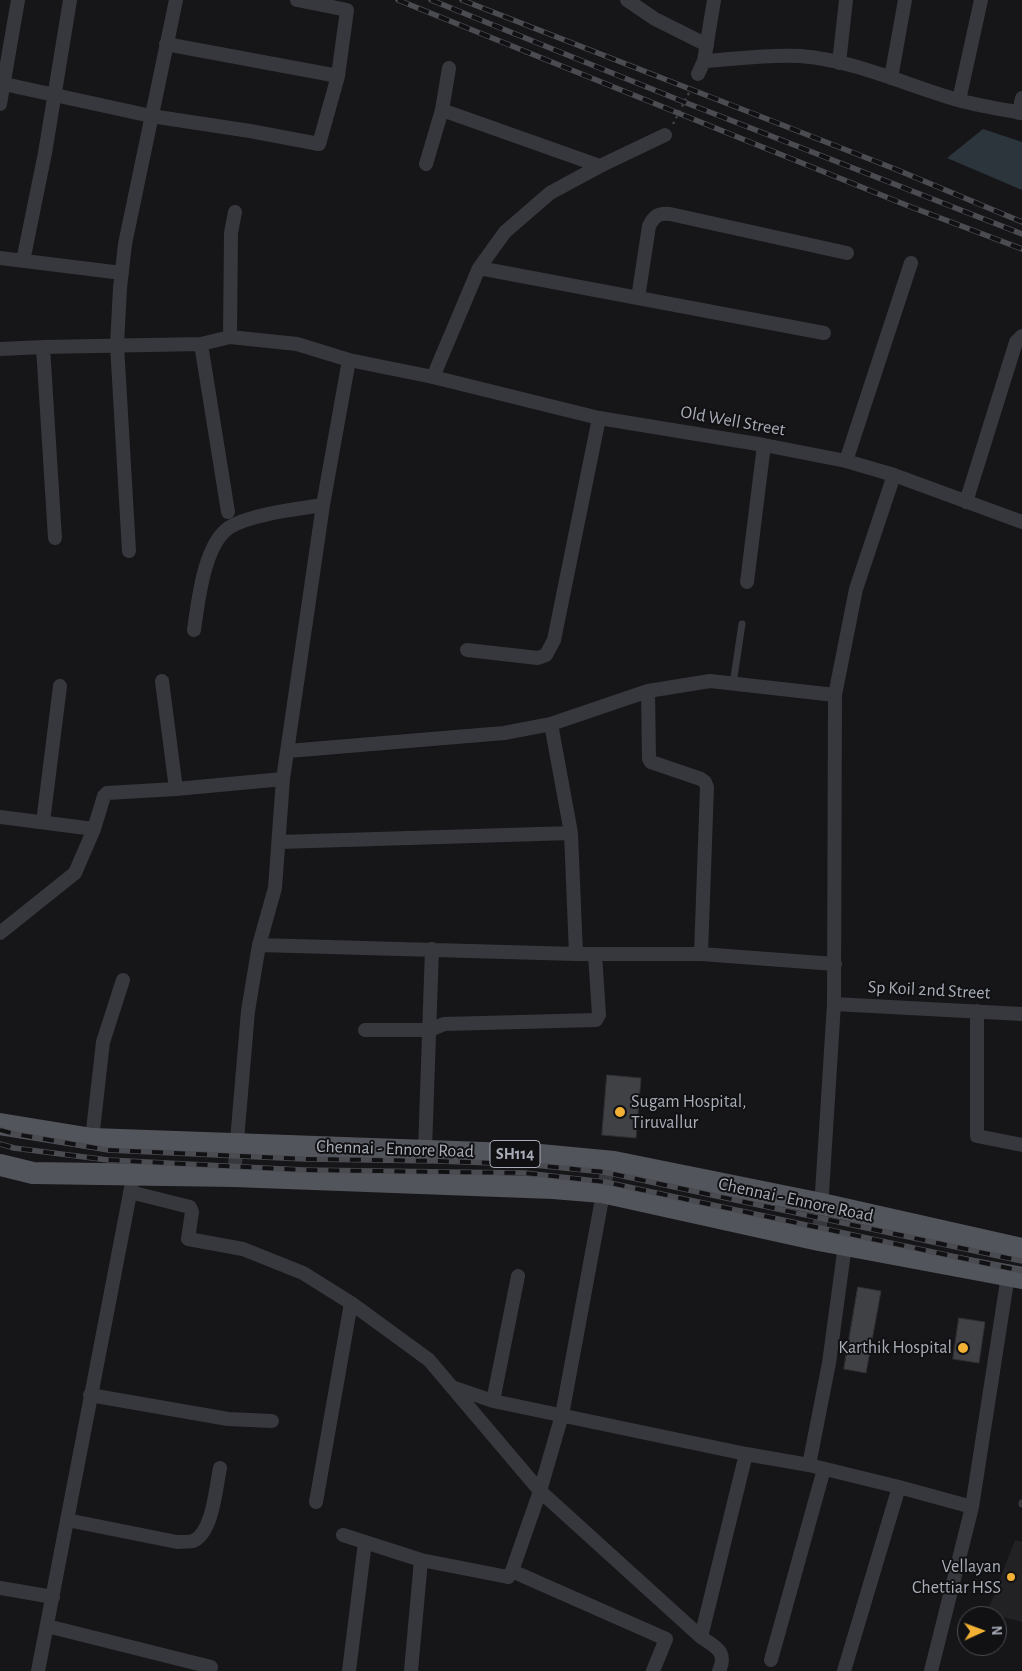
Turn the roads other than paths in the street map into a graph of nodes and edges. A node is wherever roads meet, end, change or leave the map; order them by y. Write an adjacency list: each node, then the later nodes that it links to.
1 (18, 0): 18 (street)
2 (70, 0): 19 (street)
3 (176, 0): 10 (street)
4 (297, 0): 16 (street)
5 (628, 0): 11 (street)
6 (714, 0): 11 (street)
7 (846, 0): 13 (street)
8 (905, 0): 17 (street)
9 (981, 0): 21 (street)
10 (166, 44): 16 (street); 25 (street)
11 (707, 45): 12 (street)
12 (704, 61): 13 (street); 15 (street)
13 (839, 63): 17 (street)
14 (449, 68): 23 (street)
15 (698, 74)
16 (338, 76): 25 (street)
17 (891, 78): 21 (street)
18 (2, 83): 19 (street); 22 (street)
19 (54, 95): 25 (street); 32 (street)
20 (1022, 98): 24 (street)
21 (959, 100): 24 (street)
22 (0, 104)
23 (442, 110): 27 (street); 28 (street)
24 (1020, 113)
25 (151, 116): 35 (street)
26 (665, 136): 28 (street)
27 (426, 164)
28 (600, 166): 34 (street)
29 (235, 212): 39 (street)
30 (848, 253): 36 (street)
31 (0, 258): 32 (street)
32 (23, 262): 35 (street)
33 (911, 263): 48 (street)
34 (478, 268): 36 (street); 45 (street)
35 (122, 273): 41 (street)
36 (638, 298): 37 (street)
37 (824, 333)
38 (1022, 336): 50 (street)
39 (230, 337): 40 (street, Old Well Street); 44 (street, Old Well Street)
40 (201, 344): 41 (street, Old Well Street); 52 (street)
41 (117, 345): 42 (street, Old Well Street); 55 (street)
42 (43, 347): 43 (street, Old Well Street); 54 (street)
43 (0, 349)
44 (349, 360): 45 (street, Old Well Street); 51 (street)
45 (433, 377): 46 (street, Old Well Street)
46 (599, 418): 47 (street, Old Well Street); 59 (street)
47 (764, 445): 48 (street, Old Well Street); 56 (street)
48 (846, 462): 49 (street, Old Well Street)
49 (894, 475): 50 (street, Old Well Street); 64 (street)
50 (966, 502): 53 (street, Old Well Street)
51 (323, 505): 58 (street); 66 (street)
52 (228, 512)
53 (1022, 522)
54 (55, 538)
55 (129, 551)
56 (747, 582)
57 (742, 624): 61 (lane)
58 (194, 630)
59 (467, 650)
60 (162, 681): 68 (street)
61 (733, 684): 63 (street); 64 (street)
62 (60, 686): 70 (street)
63 (648, 691): 65 (street); 79 (street)
64 (834, 695): 80 (street)
65 (551, 724): 66 (street); 72 (street)
66 (288, 751): 67 (street)
67 (283, 779): 68 (street); 73 (street)
68 (176, 789): 71 (street)
69 (0, 817): 70 (street)
70 (43, 822): 71 (street)
71 (94, 829): 74 (street)
72 (571, 833): 73 (street); 77 (street)
73 (279, 842): 75 (street)
74 (0, 933)
75 (259, 945): 76 (street); 89 (street)
76 (432, 950): 77 (street); 86 (street)
77 (576, 954): 78 (street)
78 (595, 954): 79 (street); 86 (street)
79 (701, 954): 80 (street)
80 (835, 964): 82 (street)
81 (123, 980): 88 (street)
82 (834, 1004): 83 (street, Sp Koil 2nd Street); 97 (street)
83 (977, 1011): 84 (street, Sp Koil 2nd Street); 90 (street)
84 (1022, 1014)
85 (365, 1030): 86 (street)
86 (430, 1030): 91 (street)
87 (0, 1124): 88 (main road, Chennai - Ennore Road / SH114)
88 (92, 1139): 89 (main road, Chennai - Ennore Road / SH114)
89 (238, 1144): 91 (main road, Chennai - Ennore Road / SH114); 94 (street)
90 (1022, 1145)
91 (425, 1150): 92 (main road, Chennai - Ennore Road / SH114)
92 (609, 1161): 96 (street); 97 (main road, Chennai - Ennore Road / SH114)
93 (0, 1166): 95 (main road, Chennai - Ennore Road / SH114)
94 (234, 1176): 95 (main road, Chennai - Ennore Road / SH114); 96 (main road, Chennai - Ennore Road / SH114)
95 (131, 1184): 103 (street); 105 (street)
96 (602, 1192): 98 (main road, Chennai - Ennore Road / SH114); 107 (street)
97 (822, 1204): 98 (street); 100 (main road, Chennai - Ennore Road / SH114)
98 (819, 1240): 99 (main road, Chennai - Ennore Road / SH114)
99 (845, 1245): 102 (main road, Chennai - Ennore Road / SH114); 110 (street)
100 (1022, 1250)
101 (518, 1276): 106 (street)
102 (1015, 1276): 116 (street)
103 (352, 1302): 104 (street); 115 (street)
104 (450, 1386): 106 (street); 114 (street)
105 (90, 1395): 108 (street); 117 (street)
106 (493, 1401): 107 (street)
107 (562, 1416): 109 (street); 114 (street)
108 (272, 1421)
109 (746, 1454): 110 (street); 125 (street)
110 (809, 1465): 112 (street)
111 (220, 1468): 117 (street)
112 (824, 1469): 113 (street); 126 (street)
113 (899, 1487): 116 (street); 133 (street)
114 (540, 1491): 121 (street); 125 (street)
115 (316, 1502)
116 (972, 1507): 134 (street)
117 (67, 1520): 123 (street)
118 (343, 1535): 119 (street)
119 (365, 1542): 120 (street); 129 (street)
120 (421, 1560): 121 (street); 130 (street)
121 (512, 1571): 131 (street)
122 (0, 1588): 123 (street)
123 (53, 1597): 124 (street)
124 (47, 1626): 127 (street); 128 (street)
125 (701, 1637): 132 (street)
126 (771, 1660)
127 (211, 1667)
128 (38, 1671)
129 (349, 1671)
130 (411, 1671)
131 (653, 1671)
132 (719, 1671)
133 (844, 1671)
134 (930, 1671)

